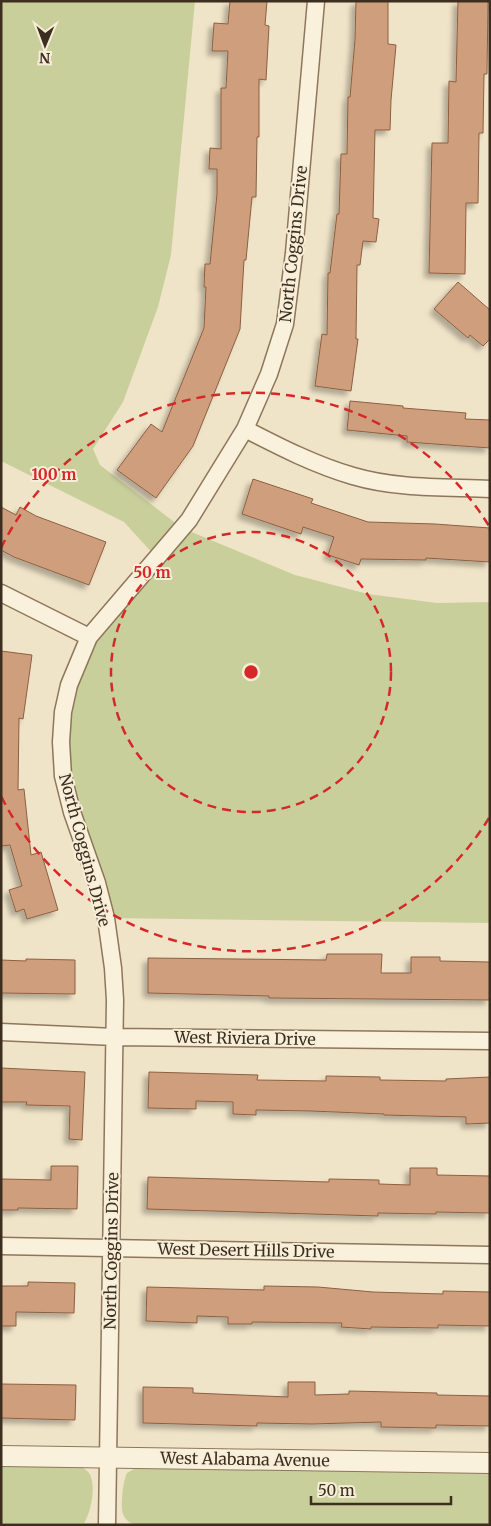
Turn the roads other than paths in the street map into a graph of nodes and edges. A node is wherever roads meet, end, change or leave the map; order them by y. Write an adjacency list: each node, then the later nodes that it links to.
1 (316, 1): 2 (street, North Coggins Drive)
2 (245, 429): 3 (street); 5 (street, North Coggins Drive)
3 (490, 489)
4 (1, 593): 5 (street)
5 (89, 637): 7 (street, North Coggins Drive)
6 (1, 1032): 7 (street, West Riviera Drive)
7 (114, 1037): 8 (street, West Riviera Drive); 10 (street, North Coggins Drive)
8 (490, 1041)
9 (1, 1246): 10 (street, West Desert Hills Drive)
10 (111, 1248): 11 (street, West Desert Hills Drive); 13 (street, North Coggins Drive)
11 (490, 1255)
12 (1, 1456): 13 (street, West Alabama Avenue)
13 (108, 1457): 14 (street, West Alabama Avenue); 15 (street, North Coggins Drive)
14 (490, 1463)
15 (107, 1525)

